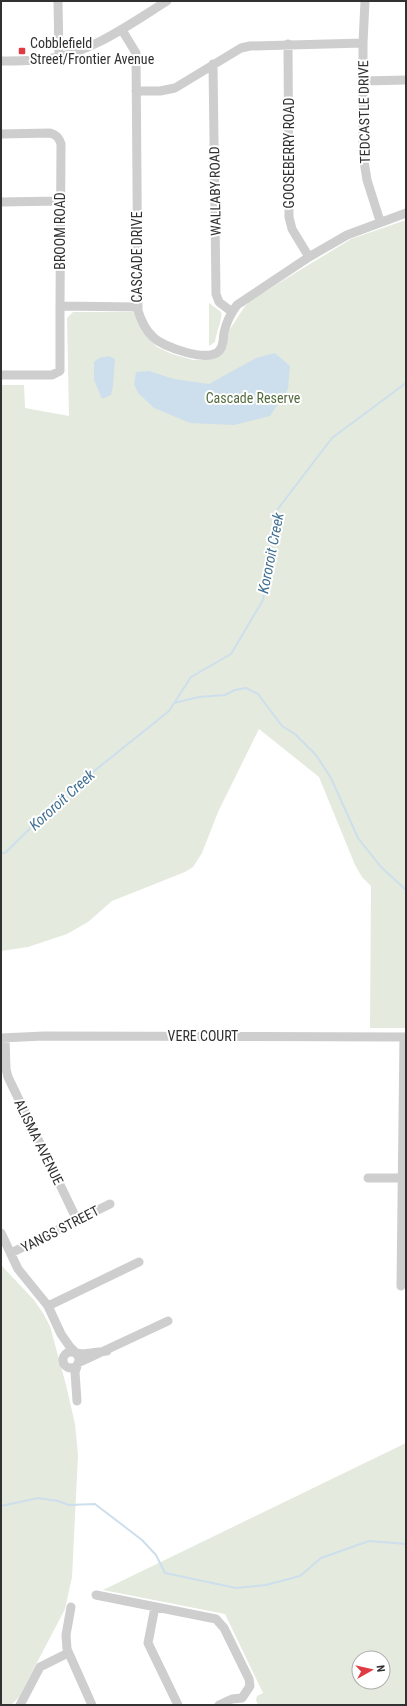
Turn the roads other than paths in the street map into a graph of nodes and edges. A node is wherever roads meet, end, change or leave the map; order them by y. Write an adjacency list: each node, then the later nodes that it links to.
1 (58, 1): 9 (street)
2 (148, 1): 5 (street)
3 (167, 1): 5 (street)
4 (365, 1): 7 (street, TEDCASTLE DRIVE)
5 (153, 9): 6 (street)
6 (122, 30): 9 (street); 14 (street, CASCADE DRIVE)
7 (363, 43): 8 (street); 13 (street, TEDCASTLE DRIVE)
8 (288, 44): 11 (street); 20 (street, GOOSEBERRY ROAD)
9 (58, 57): 10 (street)
10 (1, 61)
11 (213, 64): 14 (street); 23 (street, WALLABY ROAD)
12 (406, 80): 13 (street)
13 (363, 81): 19 (street, TEDCASTLE DRIVE)
14 (136, 91): 22 (street, CASCADE DRIVE)
15 (1, 134): 16 (street, BROOM ROAD)
16 (60, 201): 17 (street); 21 (street, BROOM ROAD)
17 (1, 202)
18 (406, 213): 19 (street, CASCADE DRIVE)
19 (380, 221): 20 (street, CASCADE DRIVE)
20 (309, 257): 23 (street, CASCADE DRIVE)
21 (60, 306): 22 (street); 24 (street, BROOM ROAD)
22 (138, 307): 23 (street, CASCADE DRIVE)
23 (232, 312)
24 (1, 375)
25 (405, 1037): 26 (street, VERE COURT); 28 (street)
26 (3, 1038): 30 (street, ALISMA AVENUE)
27 (368, 1178): 28 (street)
28 (402, 1178): 32 (street)
29 (110, 1204): 30 (street, YANGS STREET)
30 (77, 1220): 33 (street, YANGS STREET)
31 (1, 1234): 33 (street)
32 (404, 1247): 35 (street)
33 (11, 1253): 36 (street)
34 (139, 1262): 36 (street)
35 (401, 1286)
36 (48, 1306): 37 (street)
37 (54, 1321): 40 (street); 41 (street)
38 (168, 1321): 39 (street)
39 (107, 1351): 40 (street); 42 (street)
40 (76, 1353): 41 (street); 42 (street)
41 (63, 1357): 43 (street)
42 (78, 1363): 43 (street); 43 (street)
43 (66, 1366)
44 (96, 1595): 46 (street)
45 (71, 1607): 47 (street)
46 (155, 1607): 48 (street); 51 (street)
47 (68, 1653): 49 (street); 50 (street)
48 (244, 1702): 52 (street)
49 (20, 1705)
50 (92, 1705)
51 (178, 1705)
52 (219, 1705)

